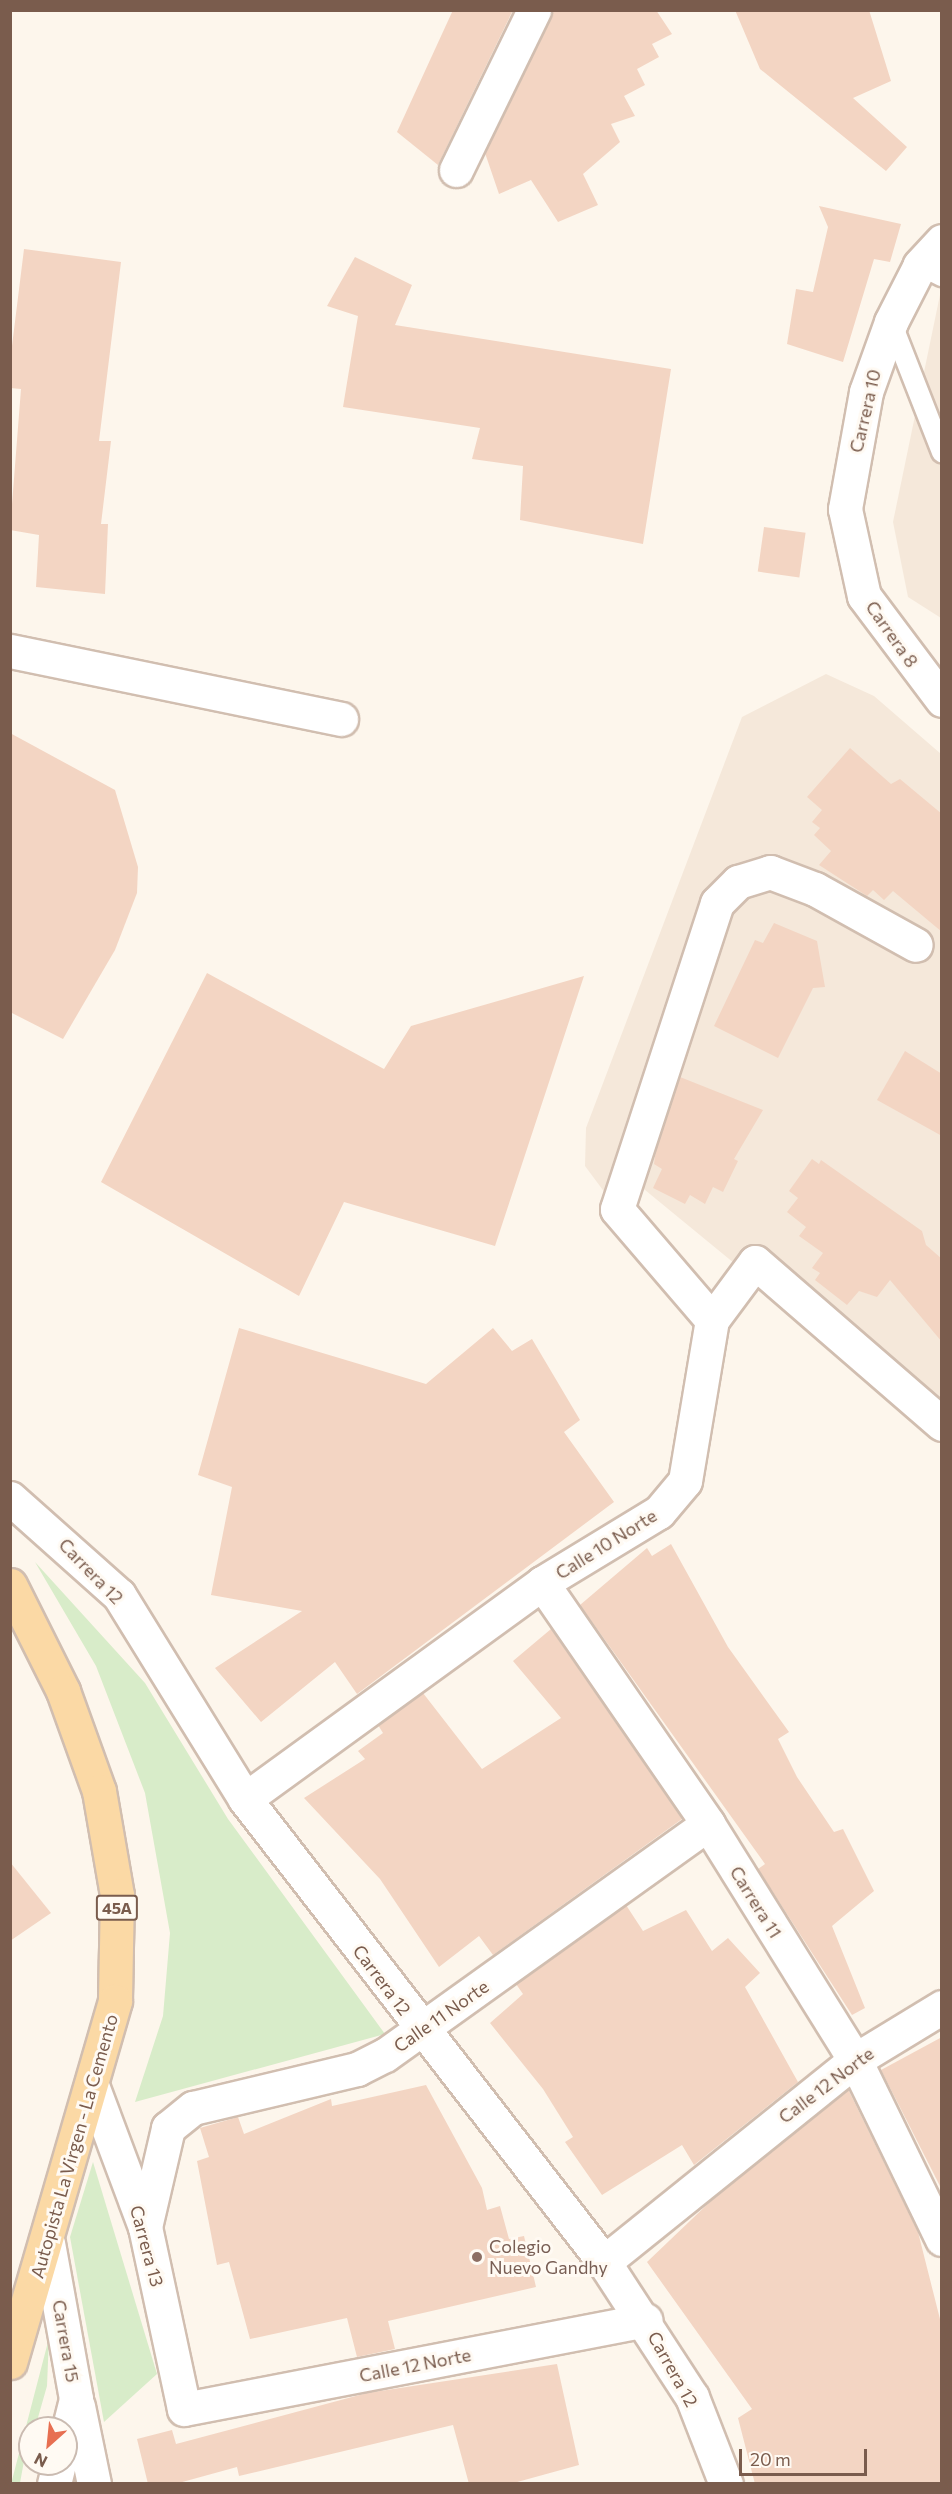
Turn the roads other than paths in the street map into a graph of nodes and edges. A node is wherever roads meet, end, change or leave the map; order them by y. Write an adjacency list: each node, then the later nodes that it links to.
1 (534, 10): 2 (street)
2 (456, 170)
3 (942, 241): 4 (street, Carrera 10)
4 (931, 270): 5 (street, Carrera 10)
5 (891, 322): 6 (lane); 7 (street, Carrera 10)
6 (942, 452)
7 (864, 596): 9 (street, Carrera 8)
8 (10, 651): 10 (street)
9 (942, 700)
10 (341, 719)
11 (916, 945): 12 (street)
12 (712, 1320): 13 (street, Calle 10 Norte); 15 (street, Calle 10 Norte)
13 (942, 1424)
14 (10, 1498): 17 (street, Carrera 12)
15 (542, 1583): 17 (street, Calle 10 Norte); 18 (street, Carrera 11)
16 (10, 1585): 22 (main road, Autopista La Virgen - La Cemento / 45A)
17 (245, 1798): 20 (street, Carrera 12)
18 (708, 1824): 20 (street, Calle 11 Norte); 21 (street, Carrera 11)
19 (942, 2007): 21 (street, Calle 12 Norte)
20 (421, 2031): 23 (street, Calle 11 Norte); 26 (street, Carrera 12)
21 (855, 2060): 24 (street, Carrera 11); 26 (street, Calle 12 Norte)
22 (93, 2088): 23 (street, Carrera 13); 25 (main road, Autopista La Virgen - La Cemento / 45A)
23 (145, 2227): 30 (street, Carrera 13)
24 (942, 2239)
25 (48, 2243): 28 (main road, Autopista La Virgen - La Cemento / 45A); 29 (street, Carrera 15)
26 (604, 2262): 27 (street, Carrera 12)
27 (646, 2320): 30 (street, Calle 12 Norte); 33 (street, Carrera 12)
28 (10, 2362)
29 (76, 2399): 31 (street, Carrera 15); 32 (street)
30 (184, 2409)
31 (72, 2416)
32 (94, 2484)
33 (726, 2484)

